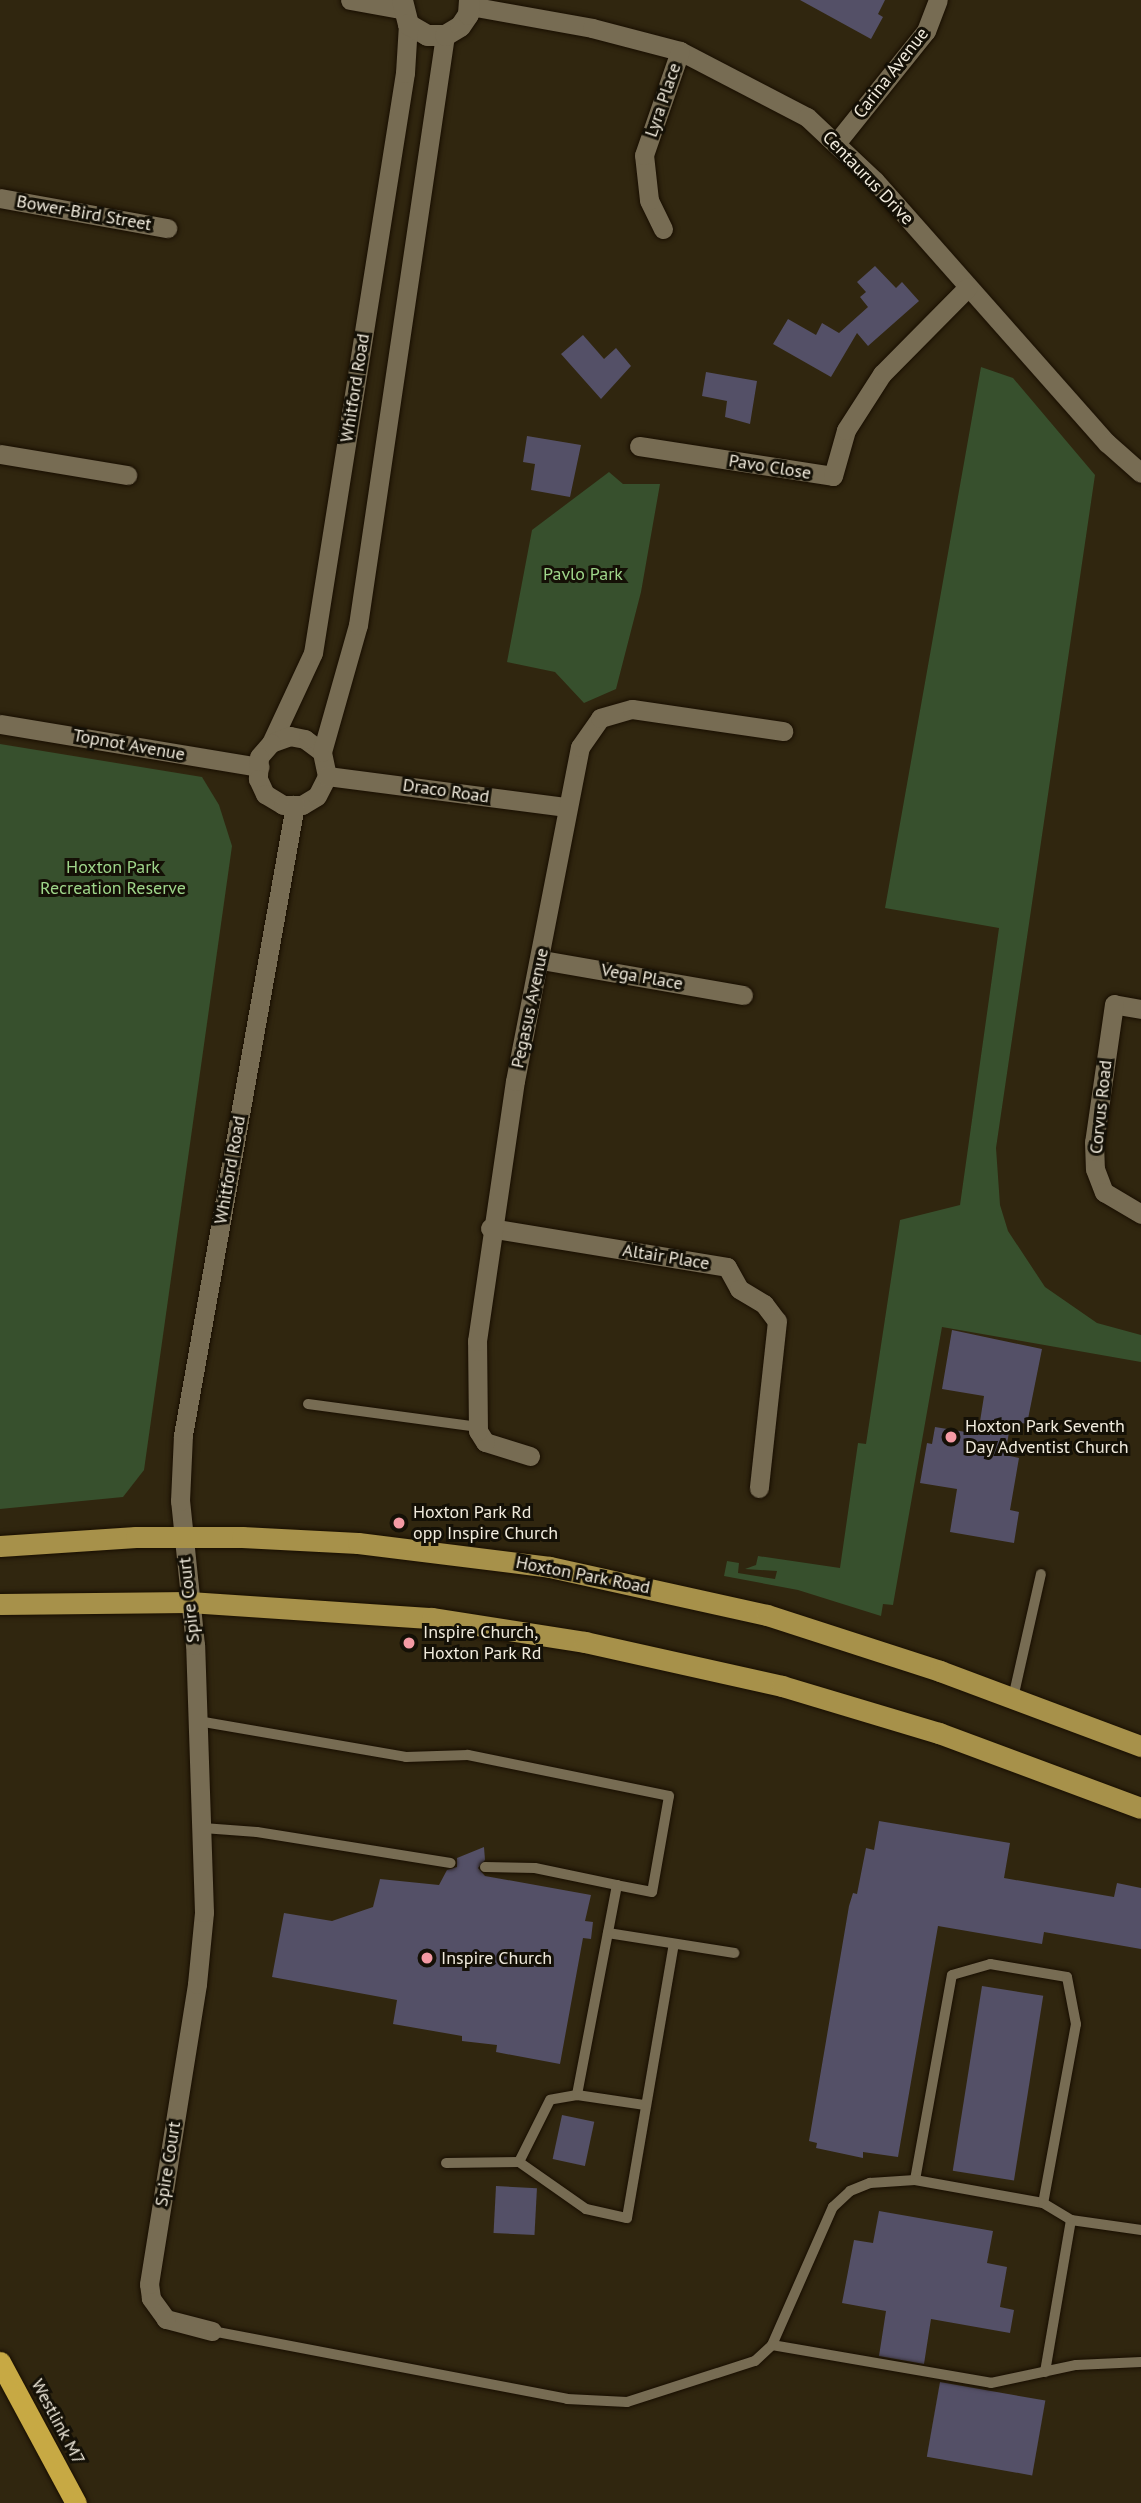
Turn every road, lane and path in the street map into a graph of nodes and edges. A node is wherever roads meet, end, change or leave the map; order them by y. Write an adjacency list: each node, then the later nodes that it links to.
1 (350, 0): 4 (street)
2 (938, 0): 7 (street, Carina Avenue)
3 (470, 3): 5 (street); 6 (street, Centaurus Drive)
4 (404, 11): 5 (street); 18 (street, Whitford Road)
5 (445, 35): 19 (street)
6 (680, 51): 7 (street, Centaurus Drive); 10 (street, Lyra Place)
7 (837, 142): 11 (street, Centaurus Drive)
8 (0, 198): 9 (street, Bower-Bird Street)
9 (167, 228)
10 (663, 229)
11 (968, 287): 12 (street, Pavo Close); 14 (street, Centaurus Drive)
12 (639, 446)
13 (0, 454): 15 (street)
14 (1141, 472)
15 (127, 475)
16 (0, 723): 20 (street, Topnot Avenue)
17 (783, 731): 23 (street, Pegasus Avenue)
18 (271, 743): 19 (street); 20 (street)
19 (322, 752): 21 (street)
20 (259, 767): 22 (street)
21 (327, 776): 22 (street); 23 (street, Draco Road)
22 (295, 805): 33 (street, Whitford Road)
23 (565, 807): 24 (street, Pegasus Avenue)
24 (541, 960): 25 (street, Vega Place); 28 (street, Pegasus Avenue)
25 (743, 995)
26 (1141, 1009): 27 (street, Corvus Road)
27 (1141, 1214)
28 (490, 1228): 30 (street, Pegasus Avenue); 32 (street, Altair Place)
29 (308, 1404): 30 (lane)
30 (478, 1427): 31 (street)
31 (530, 1455)
32 (759, 1488)
33 (182, 1537): 34 (main road, Hoxton Park Road); 36 (street, Spire Court); 38 (main road, Hoxton Park Road)
34 (0, 1545)
35 (1041, 1574): 38 (lane)
36 (189, 1602): 37 (main road); 39 (street, Spire Court); 41 (main road)
37 (0, 1605)
38 (1013, 1698): 40 (main road, Hoxton Park Road)
39 (198, 1721): 42 (street, Spire Court); 45 (lane)
40 (1141, 1746)
41 (1141, 1808)
42 (203, 1828): 43 (lane); 57 (street, Spire Court)
43 (451, 1863)
44 (485, 1867): 45 (lane)
45 (617, 1885): 46 (lane)
46 (608, 1933): 47 (lane); 49 (lane)
47 (674, 1944): 48 (lane); 50 (lane)
48 (734, 1953)
49 (578, 2095): 50 (lane); 52 (lane)
50 (645, 2105): 52 (lane)
51 (446, 2162): 52 (lane)
52 (519, 2162)
53 (915, 2180): 54 (lane); 54 (lane); 58 (lane)
54 (1043, 2203): 55 (lane)
55 (1071, 2220): 56 (lane); 61 (lane)
56 (1141, 2230)
57 (212, 2331): 58 (lane, Spire Court)
58 (772, 2345): 61 (lane)
59 (0, 2362): 62 (highway, Westlink M7)
60 (1141, 2362): 61 (lane)
61 (1045, 2372)
62 (76, 2503)

